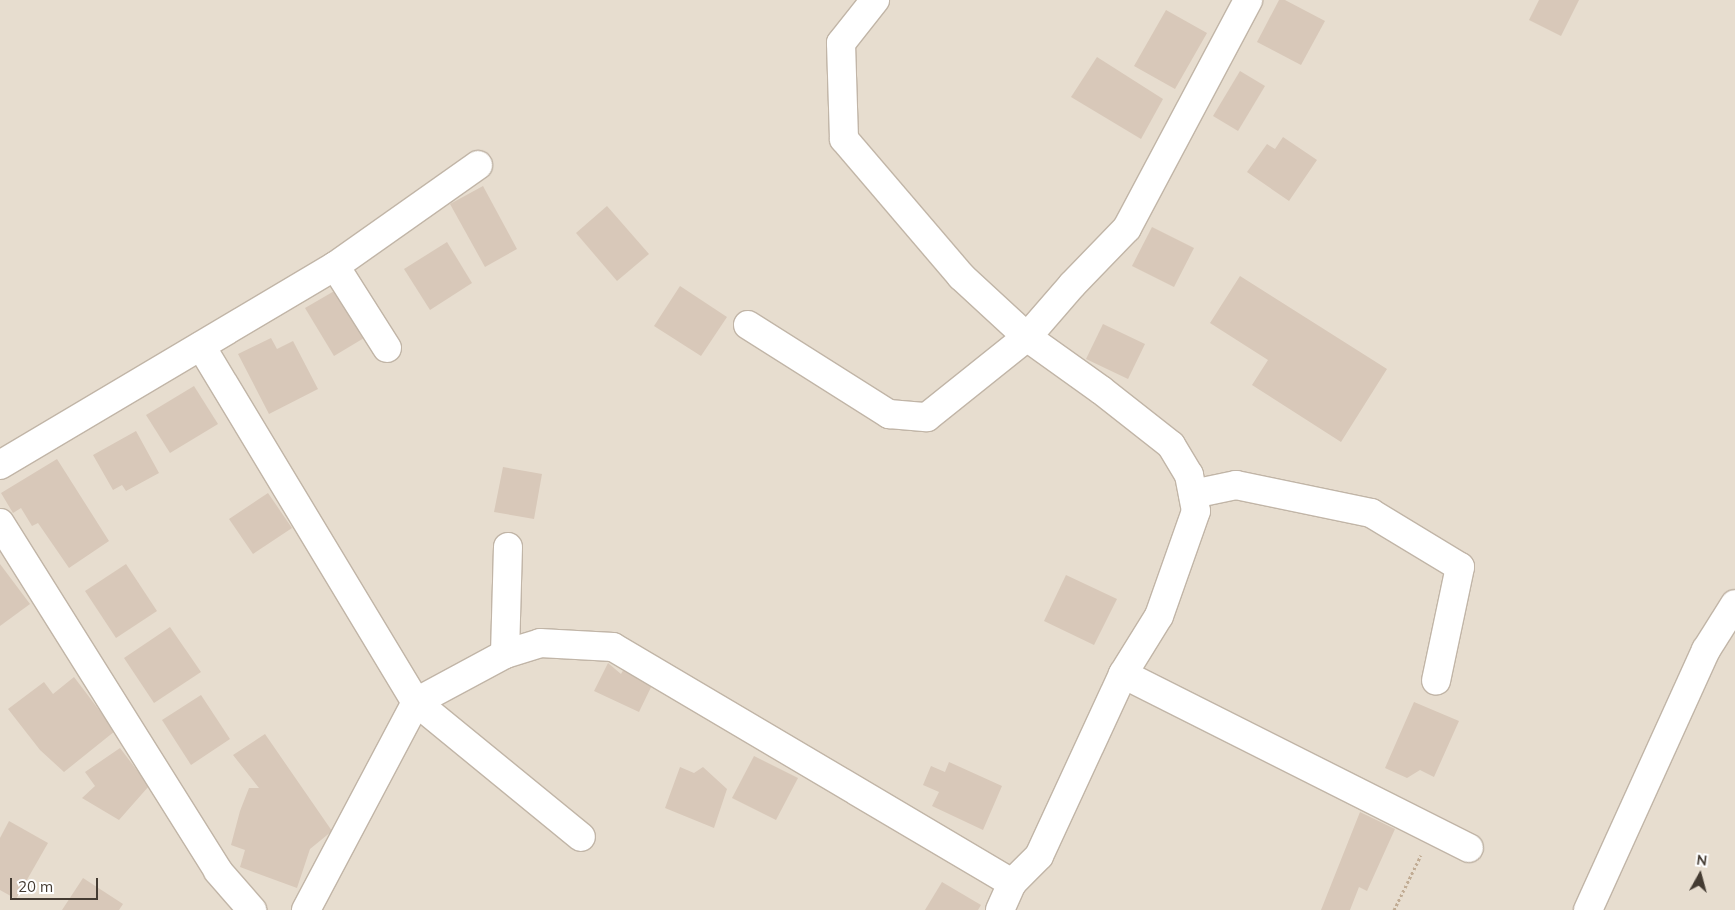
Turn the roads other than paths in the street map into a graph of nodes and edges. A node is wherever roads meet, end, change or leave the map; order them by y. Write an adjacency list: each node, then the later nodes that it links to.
1 (1248, 0): 6 (street)
2 (872, 1): 6 (street)
3 (478, 165): 4 (street)
4 (335, 266): 7 (street); 8 (street)
5 (748, 324): 6 (street)
6 (1027, 337): 10 (street)
7 (201, 346): 9 (street); 17 (street)
8 (387, 348)
9 (0, 465)
10 (1193, 494): 15 (street); 16 (street)
11 (0, 523): 21 (street)
12 (508, 547): 14 (street)
13 (1735, 604): 24 (street)
14 (506, 654): 17 (street); 20 (street)
15 (1123, 674): 19 (street); 20 (street)
16 (1436, 681)
17 (416, 702): 18 (street); 22 (street)
18 (581, 836)
19 (1469, 848)
20 (1012, 883): 23 (street)
21 (252, 910)
22 (306, 910)
23 (1000, 910)
24 (1588, 910)

